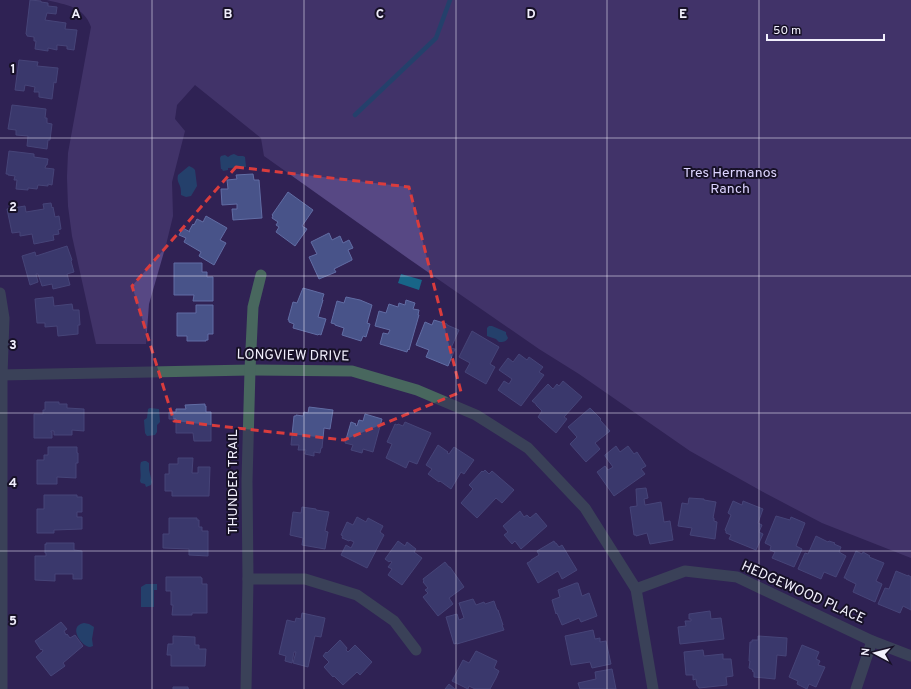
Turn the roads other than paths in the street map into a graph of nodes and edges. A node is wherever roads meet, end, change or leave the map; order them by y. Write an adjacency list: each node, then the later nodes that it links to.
1 (261, 275): 3 (street, THUNDER TRAIL)
2 (0, 293): 4 (street)
3 (250, 370): 4 (street, LONGVIEW DRIVE); 6 (street, THUNDER TRAIL); 7 (street, LONGVIEW DRIVE)
4 (1, 375): 5 (street)
5 (1, 563): 11 (street)
6 (248, 579): 9 (street); 12 (street, THUNDER TRAIL)
7 (636, 589): 8 (street, HEDGEWOOD PLACE); 13 (street, LONGVIEW DRIVE)
8 (872, 641): 10 (street, HEDGEWOOD PLACE); 14 (street)
9 (416, 650)
10 (911, 656)
11 (2, 689)
12 (246, 689)
13 (653, 689)
14 (856, 689)

